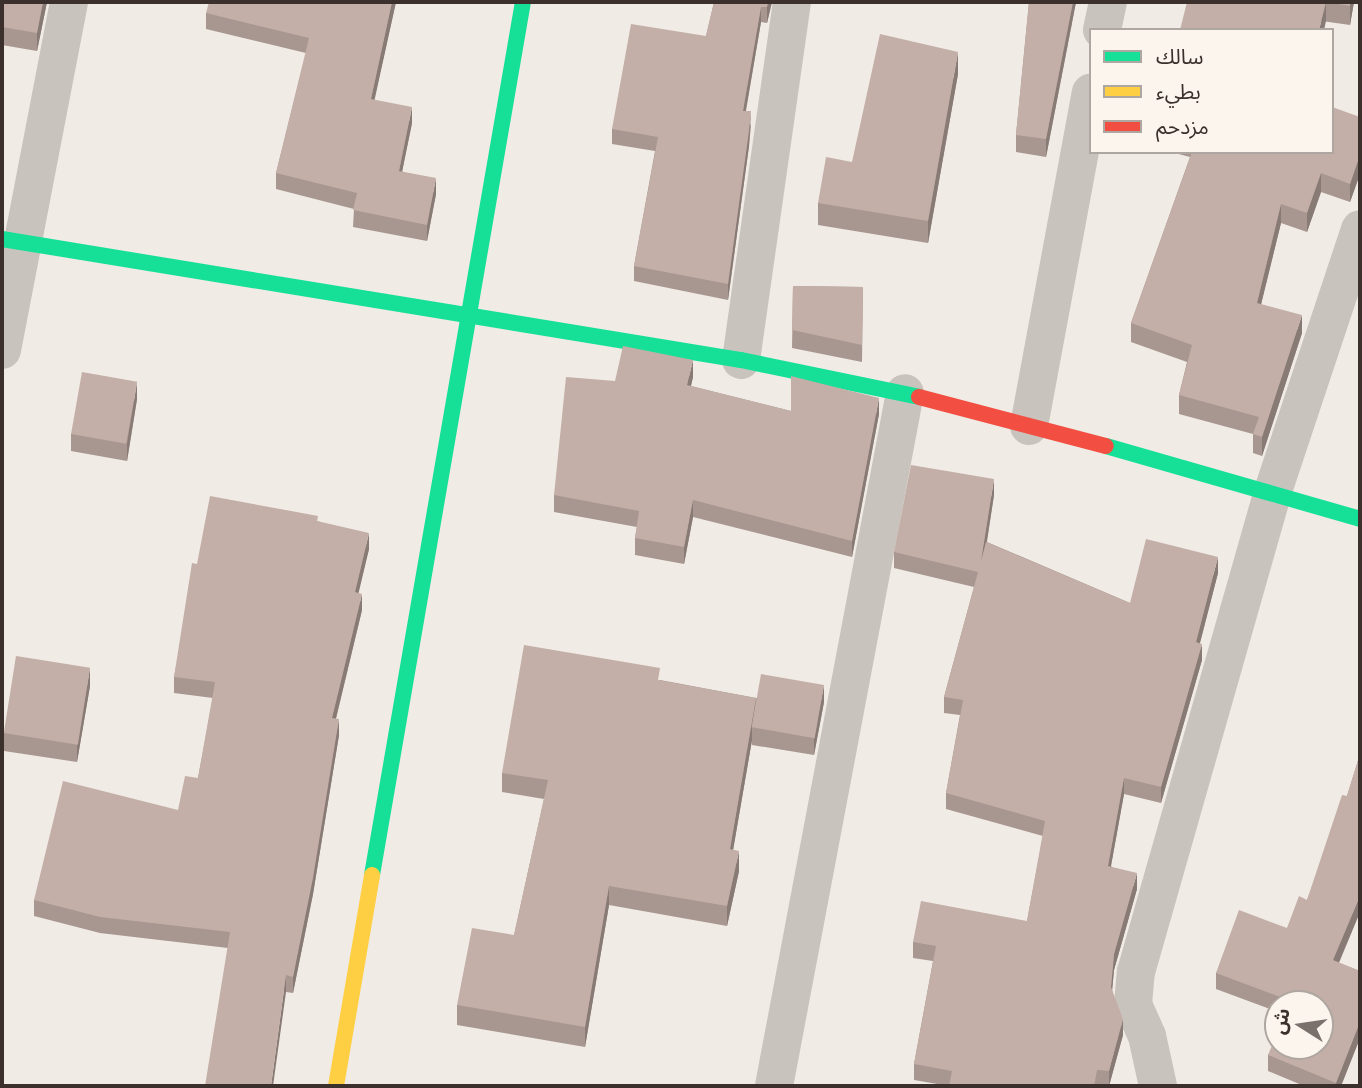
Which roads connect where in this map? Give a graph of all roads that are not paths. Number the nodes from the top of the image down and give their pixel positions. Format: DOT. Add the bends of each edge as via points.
graph roads {
  1 [pos="69,2"];
  2 [pos="523,2"];
  3 [pos="792,2"];
  4 [pos="1108,2"];
  5 [pos="1102,28"];
  6 [pos="1089,104"];
  7 [pos="1360,229"];
  8 [pos="12,241"];
  9 [pos="471,314"];
  10 [pos="2,351"];
  11 [pos="741,360"];
  12 [pos="905,393"];
  13 [pos="1029,426"];
  14 [pos="1273,491"];
  15 [pos="1360,519"];
  16 [pos="336,1086"];
  17 [pos="774,1086"];
  18 [pos="1158,1086"];
  1 -- 8 [label="street"];
  2 -- 9 [label="street"];
  3 -- 11 [label="street"];
  4 -- 5 [label="street"];
  6 -- 13 [label="street"];
  7 -- 14 [label="street"];
  8 -- 9 [label="street"];
  8 -- 10 [label="street"];
  9 -- 11 [label="street"];
  9 -- 16 [label="street"];
  11 -- 12 [label="street"];
  12 -- 13 [label="street"];
  12 -- 17 [label="street"];
  13 -- 14 [label="street"];
  14 -- 15 [label="street"];
  14 -- 18 [label="street" via="1136,972 1132,1004 1147,1036"];
}
